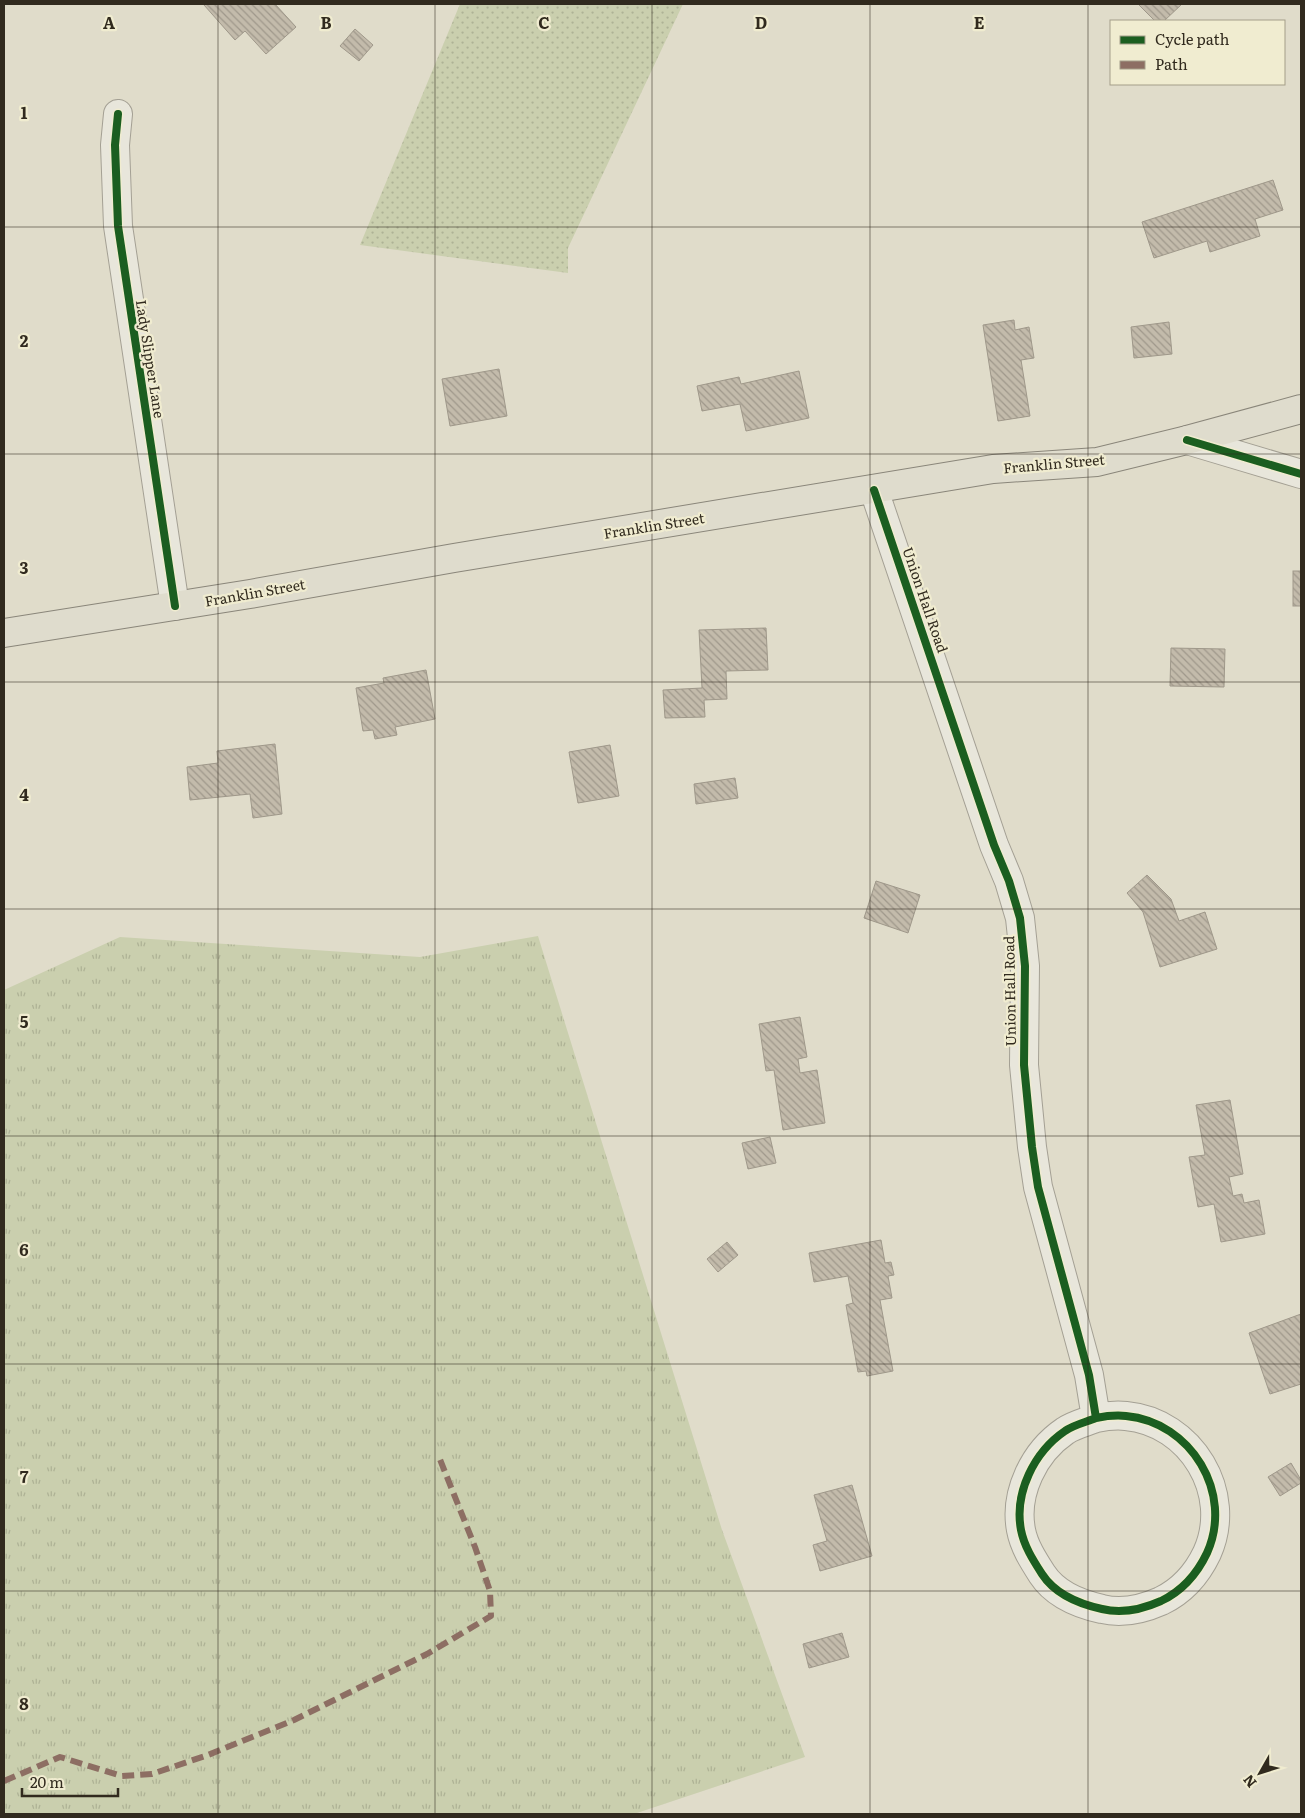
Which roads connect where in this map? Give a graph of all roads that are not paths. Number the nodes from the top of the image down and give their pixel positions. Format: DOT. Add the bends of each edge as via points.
graph roads {
  1 [pos="118,114"];
  2 [pos="1301,409"];
  3 [pos="1187,440"];
  4 [pos="1301,474"];
  5 [pos="874,490"];
  6 [pos="175,606"];
  7 [pos="4,633"];
  8 [pos="1096,1418"];
  1 -- 6 [label="street, Lady Slipper Lane" via="115,145 118,226"];
  2 -- 3 [label="main road, Franklin Street"];
  3 -- 4 [label="street"];
  3 -- 5 [label="main road, Franklin Street" via="1097,462 993,469"];
  5 -- 6 [label="main road, Franklin Street"];
  5 -- 8 [label="street, Union Hall Road" via="1020,918 1025,966 1024,1065 1038,1187 1089,1375"];
  6 -- 7 [label="main road, Franklin Street"];
  8 -- 8 [label="street" via="1126,1416 1160,1425 1193,1451 1212,1488 1216,1520 1212,1542 1202,1564 1171,1596 1147,1607 1107,1610 1086,1606 1064,1596 1045,1578 1030,1555 1021,1529 1020,1504 1026,1478 1042,1451 1065,1430"];
}
